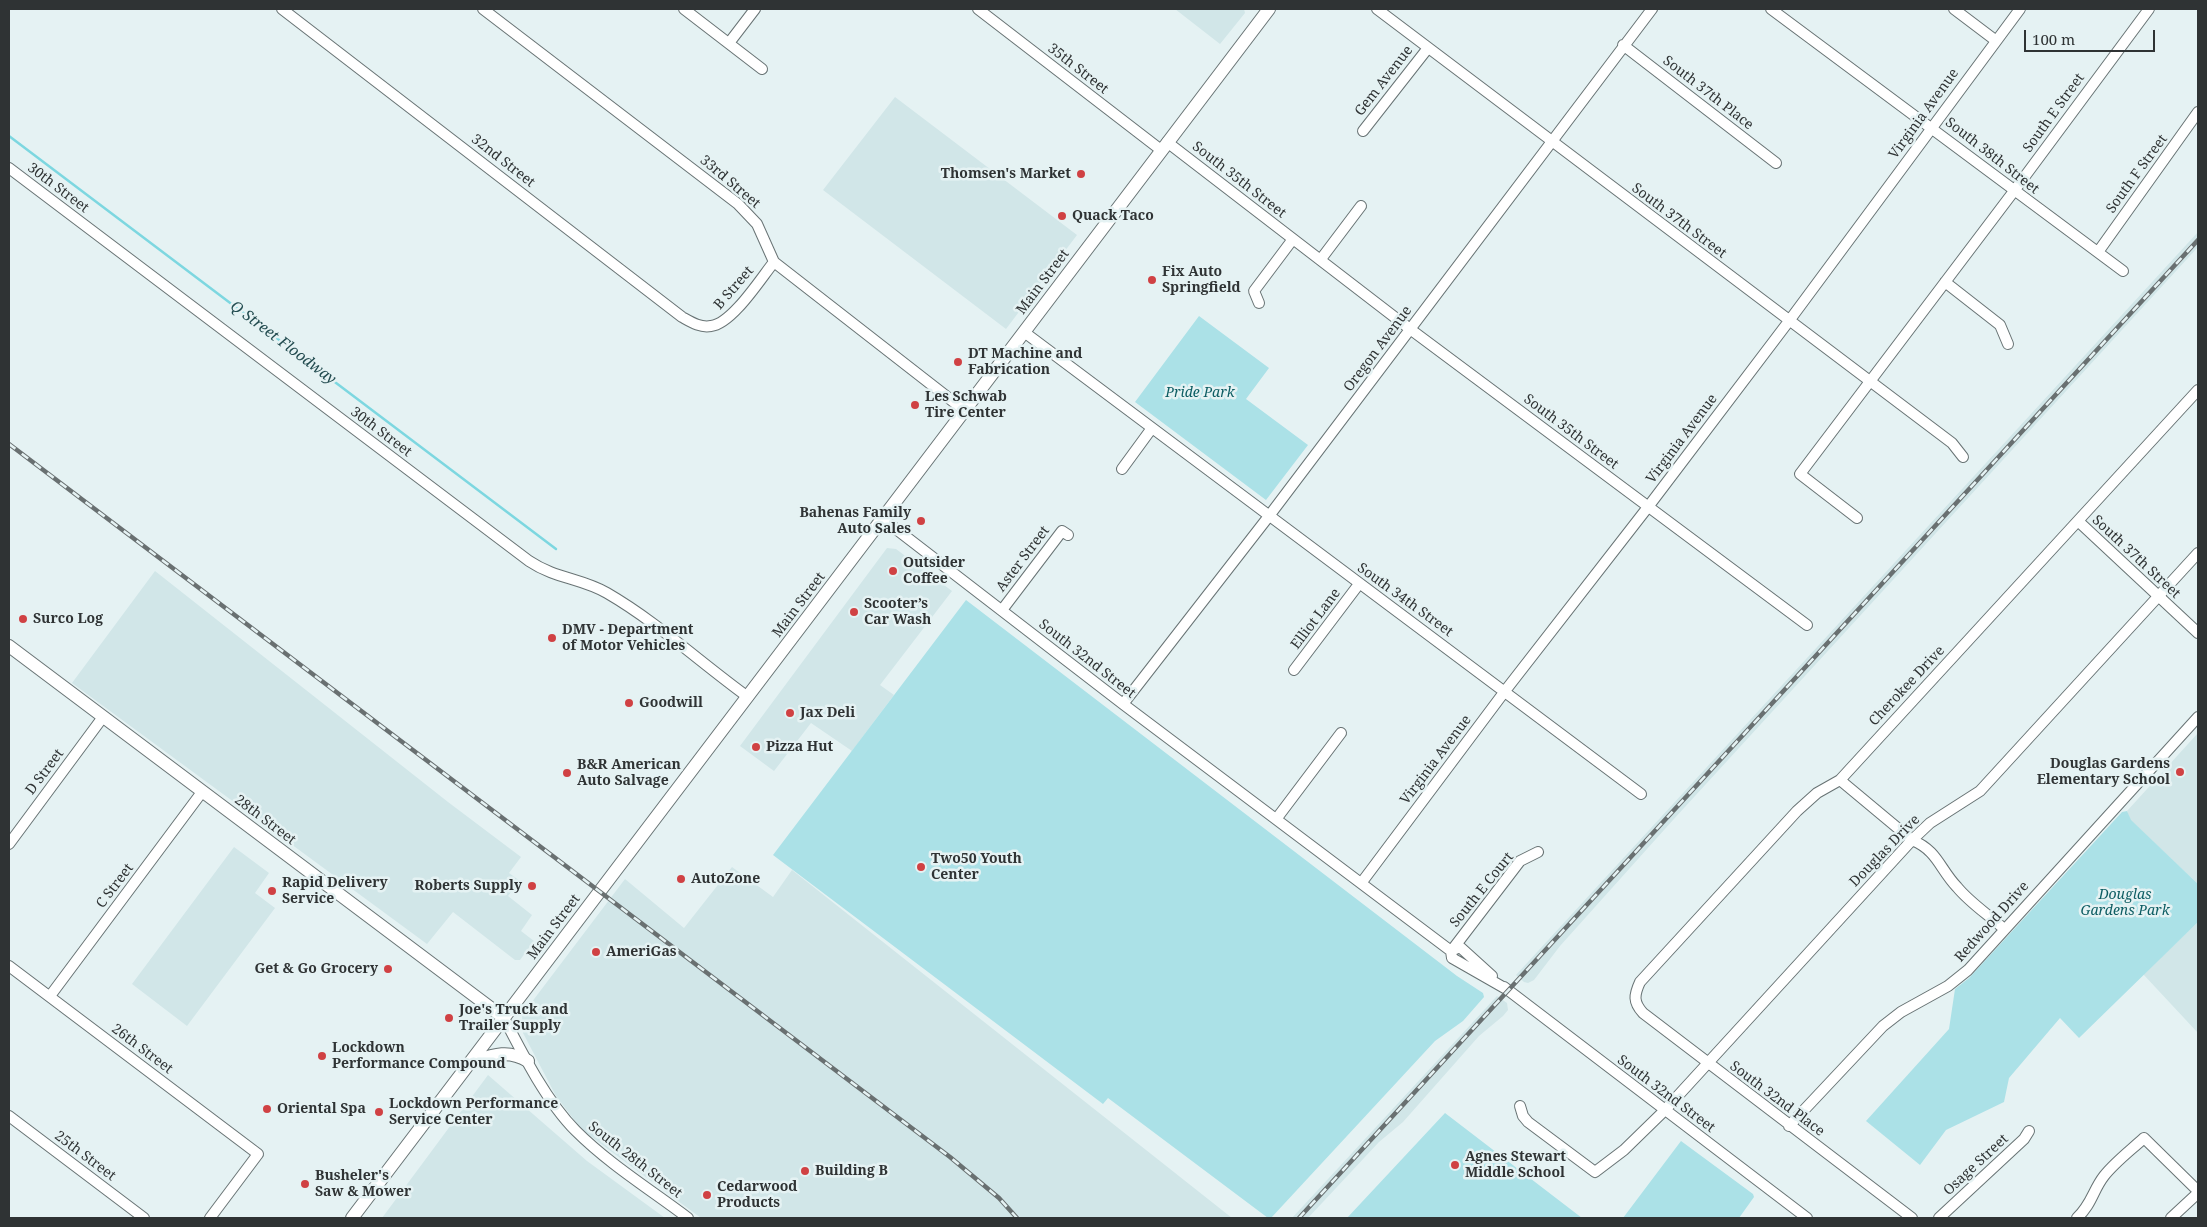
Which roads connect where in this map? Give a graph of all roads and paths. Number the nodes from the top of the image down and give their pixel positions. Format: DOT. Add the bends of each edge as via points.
graph roads {
  1 [pos="282,9"];
  2 [pos="483,9"];
  3 [pos="684,9"];
  4 [pos="755,9"];
  5 [pos="978,9"];
  6 [pos="1376,9"];
  7 [pos="1652,9"];
  8 [pos="1954,9"];
  9 [pos="2020,9"];
  10 [pos="2149,9"];
  11 [pos="1267,10"];
  12 [pos="1774,10"];
  13 [pos="1995,40"];
  14 [pos="729,43"];
  15 [pos="1623,45"];
  16 [pos="1428,48"];
  17 [pos="762,69"];
  18 [pos="2198,112"];
  19 [pos="1932,128"];
  20 [pos="1363,131"];
  21 [pos="1551,141"];
  22 [pos="1164,146"];
  23 [pos="1776,163"];
  24 [pos="9,168"];
  25 [pos="2014,191"];
  26 [pos="1361,206"];
  27 [pos="1293,239"];
  28 [pos="2098,252"];
  29 [pos="1321,259"];
  30 [pos="774,262"];
  31 [pos="2124,271"];
  32 [pos="1946,282"];
  33 [pos="1259,304"];
  34 [pos="1789,321"];
  35 [pos="710,327"];
  36 [pos="1410,329"];
  37 [pos="1024,332"];
  38 [pos="2008,344"];
  39 [pos="1870,380"];
  40 [pos="2198,390"];
  41 [pos="964,410"];
  42 [pos="1152,428"];
  43 [pos="1963,458"];
  44 [pos="1122,469"];
  45 [pos="1648,507"];
  46 [pos="1269,516"];
  47 [pos="883,518"];
  48 [pos="1857,518"];
  49 [pos="2078,520"];
  50 [pos="1068,535"];
  51 [pos="2198,553"];
  52 [pos="1359,584"];
  53 [pos="2158,597"];
  54 [pos="1002,610"];
  55 [pos="1807,625"];
  56 [pos="2198,634"];
  57 [pos="9,647"];
  58 [pos="1294,670"];
  59 [pos="1504,691"];
  60 [pos="748,698"];
  61 [pos="1123,704"];
  62 [pos="103,717"];
  63 [pos="2198,717"];
  64 [pos="1341,733"];
  65 [pos="1840,780"];
  66 [pos="202,792"];
  67 [pos="1641,794"];
  68 [pos="1277,818"];
  69 [pos="1912,840"];
  70 [pos="9,844"];
  71 [pos="1538,852"];
  72 [pos="1362,882"];
  73 [pos="2004,928"];
  74 [pos="1451,951"];
  75 [pos="9,966"];
  76 [pos="1634,995"];
  77 [pos="50,996"];
  78 [pos="504,1018"];
  79 [pos="472,1062"];
  80 [pos="528,1062"];
  81 [pos="1707,1064"];
  82 [pos="1520,1106"];
  83 [pos="1664,1111"];
  84 [pos="9,1116"];
  85 [pos="1789,1126"];
  86 [pos="2029,1131"];
  87 [pos="2198,1192"];
  88 [pos="144,1218"];
  89 [pos="210,1218"];
  90 [pos="352,1218"];
  91 [pos="688,1218"];
  92 [pos="1807,1218"];
  93 [pos="1912,1218"];
  94 [pos="1940,1218"];
  95 [pos="2077,1218"];
  96 [pos="2171,1218"];
  1 -- 35 [label="street, 32nd Street" via="682,317 695,325"];
  2 -- 30 [label="street, 33rd Street" via="738,204 757,224"];
  3 -- 14 [label="street"];
  4 -- 14 [label="street"];
  5 -- 22 [label="street, 35th Street"];
  6 -- 16 [label="street, South 37th Street"];
  7 -- 15 [label="street, Oregon Avenue"];
  8 -- 13 [label="street"];
  9 -- 13 [label="street, Virginia Avenue"];
  10 -- 25 [label="street, South E Street"];
  11 -- 22 [label="main road, Main Street"];
  12 -- 19 [label="street, South 38th Street"];
  13 -- 19 [label="street, Virginia Avenue"];
  14 -- 17 [label="street"];
  15 -- 21 [label="street, Oregon Avenue"];
  15 -- 23 [label="street, South 37th Place"];
  16 -- 20 [label="street, Gem Avenue"];
  16 -- 21 [label="street, South 37th Street"];
  18 -- 28 [label="street, South F Street"];
  19 -- 25 [label="street, South 38th Street"];
  19 -- 34 [label="street, Virginia Avenue"];
  21 -- 34 [label="street, South 37th Street"];
  21 -- 36 [label="street, Oregon Avenue"];
  22 -- 27 [label="street, South 35th Street"];
  22 -- 37 [label="main road, Main Street"];
  24 -- 60 [label="street, 30th Street" via="529,560 557,576 587,584 620,601"];
  25 -- 28 [label="street, South 38th Street"];
  25 -- 32 [label="street, South E Street"];
  26 -- 29 [label="street"];
  27 -- 29 [label="street, South 35th Street"];
  27 -- 33 [label="street" via="1254,291"];
  28 -- 31 [label="street, South 38th Street"];
  29 -- 36 [label="street, South 35th Street"];
  30 -- 35 [label="street, B Street" via="736,310"];
  30 -- 41 [label="street, 33rd Street"];
  32 -- 38 [label="street" via="2000,325"];
  32 -- 39 [label="street, South E Street"];
  34 -- 39 [label="street, South 37th Street"];
  34 -- 45 [label="street, Virginia Avenue"];
  36 -- 45 [label="street, South 35th Street"];
  36 -- 46 [label="street, Oregon Avenue"];
  37 -- 41 [label="main road, Main Street"];
  37 -- 42 [label="street, South 34th Street"];
  39 -- 43 [label="street, South 37th Street" via="1952,443"];
  39 -- 48 [label="street, South E Street" via="1800,474"];
  40 -- 49 [label="street, Cherokee Drive"];
  41 -- 47 [label="main road, Main Street"];
  42 -- 44 [label="street"];
  42 -- 46 [label="street, South 34th Street"];
  45 -- 55 [label="street, South 35th Street"];
  45 -- 59 [label="street, Virginia Avenue"];
  46 -- 52 [label="street, South 34th Street"];
  46 -- 61 [label="street, Oregon Avenue"];
  47 -- 54 [label="street, South 32nd Street"];
  47 -- 60 [label="main road, Main Street"];
  49 -- 53 [label="street, South 37th Street"];
  49 -- 65 [label="street, Cherokee Drive"];
  50 -- 54 [label="street, Aster Street" via="1062,531"];
  51 -- 53 [label="street, Douglas Drive"];
  52 -- 58 [label="street, Elliot Lane"];
  52 -- 59 [label="street, South 34th Street"];
  53 -- 56 [label="street, South 37th Street"];
  53 -- 69 [label="street, Douglas Drive" via="1980,792 1930,823"];
  54 -- 61 [label="street, South 32nd Street"];
  57 -- 62 [label="main road, 28th Street"];
  59 -- 67 [label="street, South 34th Street"];
  59 -- 72 [label="street, Virginia Avenue"];
  60 -- 78 [label="main road, Main Street"];
  61 -- 68 [label="street, South 32nd Street"];
  62 -- 66 [label="main road, 28th Street"];
  62 -- 70 [label="street, D Street"];
  63 -- 73 [label="street, Redwood Drive"];
  64 -- 68 [label="street"];
  65 -- 69 [label="street"];
  65 -- 76 [label="street, Cherokee Drive" via="1817,793 1797,811 1640,982"];
  66 -- 77 [label="street, C Street"];
  66 -- 78 [label="main road, 28th Street"];
  68 -- 72 [label="street, South 32nd Street"];
  69 -- 73 [label="street" via="1936,855 1957,888"];
  69 -- 81 [label="street, Douglas Drive"];
  71 -- 74 [label="street, South E Court" via="1520,861"];
  72 -- 74 [label="street, South 32nd Street"];
  73 -- 85 [label="street, Redwood Drive" via="1968,970 1883,1026"];
  74 -- 83 [label="street, South 32nd Street" via="1452,958 1508,990"];
  75 -- 77 [label="street, 26th Street"];
  76 -- 81 [label="street, South 32nd Place" via="1636,1006 1643,1013"];
  77 -- 89 [label="street, 26th Street" via="258,1154"];
  78 -- 79 [label="main road, Main Street"];
  78 -- 80 [label="street, South 28th Street"];
  79 -- 80 [label="main road" via="500,1053 510,1053"];
  79 -- 90 [label="main road, Main Street"];
  80 -- 91 [label="street, South 28th Street" via="558,1111 575,1130"];
  81 -- 83 [label="street, Douglas Drive"];
  81 -- 85 [label="street, South 32nd Place"];
  82 -- 83 [label="street, Douglas Drive" via="1528,1122 1595,1172 1624,1150"];
  83 -- 92 [label="street, South 32nd Street"];
  84 -- 88 [label="street, 25th Street"];
  85 -- 93 [label="street, South 32nd Place"];
  86 -- 94 [label="street, Osage Street"];
  87 -- 95 [label="street" via="2144,1138 2105,1174 2092,1201"];
  87 -- 96 [label="street"];
}
